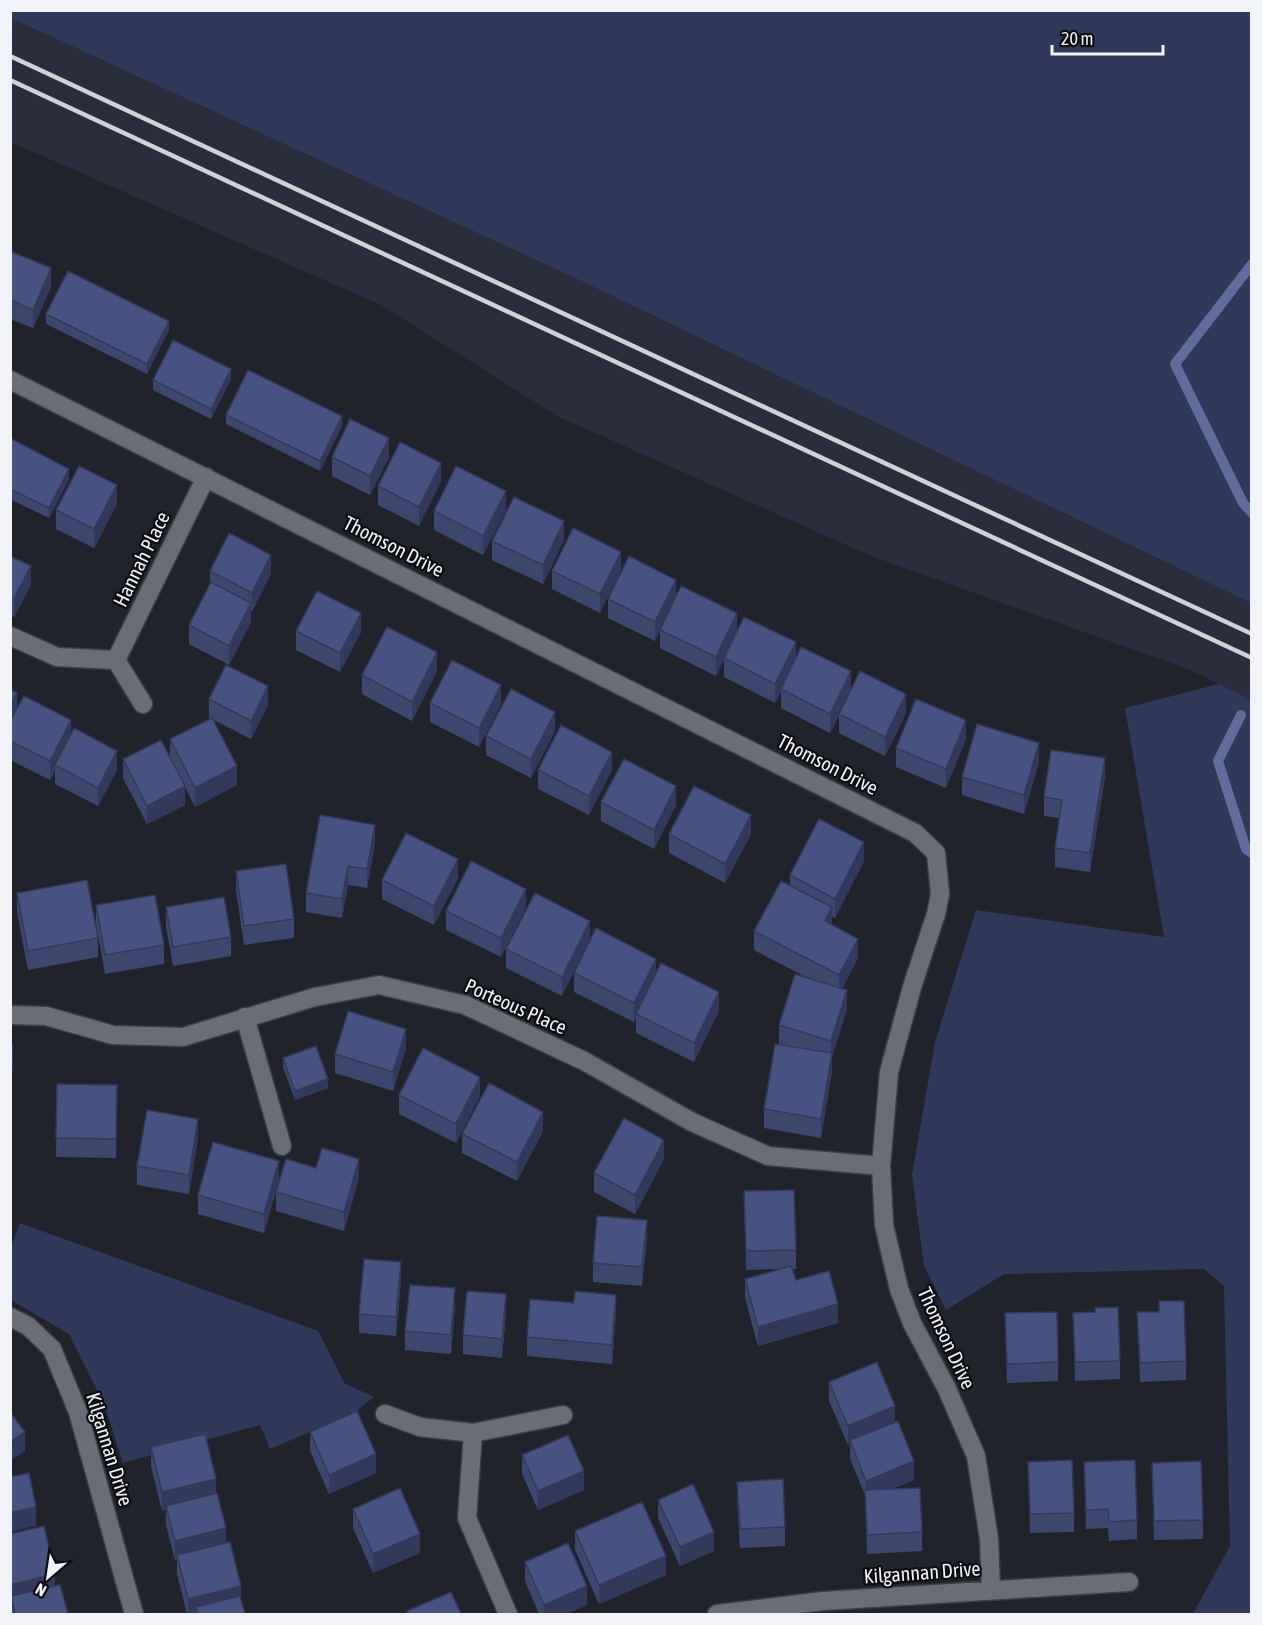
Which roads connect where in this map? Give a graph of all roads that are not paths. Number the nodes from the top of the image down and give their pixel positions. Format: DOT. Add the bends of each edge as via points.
graph roads {
  1 [pos="10,380"];
  2 [pos="206,477"];
  3 [pos="10,636"];
  4 [pos="116,660"];
  5 [pos="143,704"];
  6 [pos="10,1015"];
  7 [pos="245,1017"];
  8 [pos="282,1146"];
  9 [pos="881,1167"];
  10 [pos="10,1317"];
  11 [pos="385,1414"];
  12 [pos="563,1415"];
  13 [pos="473,1433"];
  14 [pos="1129,1582"];
  15 [pos="991,1590"];
  16 [pos="134,1614"];
  17 [pos="508,1614"];
  18 [pos="717,1614"];
  1 -- 2 [label="street, Thomson Drive"];
  2 -- 4 [label="street, Hannah Place"];
  2 -- 9 [label="street, Thomson Drive" via="915,833 936,853 940,894 890,1072"];
  3 -- 4 [label="street" via="57,657"];
  4 -- 5 [label="street"];
  6 -- 7 [label="street, Porteous Place" via="46,1016 112,1035 183,1037"];
  7 -- 8 [label="street"];
  7 -- 9 [label="street, Porteous Place" via="315,997 379,985 465,1005 574,1057 692,1122 768,1156"];
  9 -- 15 [label="street, Thomson Drive" via="884,1225 899,1289 976,1456 989,1539"];
  10 -- 16 [label="street, Kilgannan Drive" via="28,1326 52,1349 78,1412"];
  11 -- 13 [label="street" via="420,1427"];
  12 -- 13 [label="street"];
  13 -- 17 [label="street" via="467,1518"];
  14 -- 15 [label="street, Kilgannan Drive"];
  15 -- 18 [label="street, Kilgannan Drive" via="824,1601"];
}
